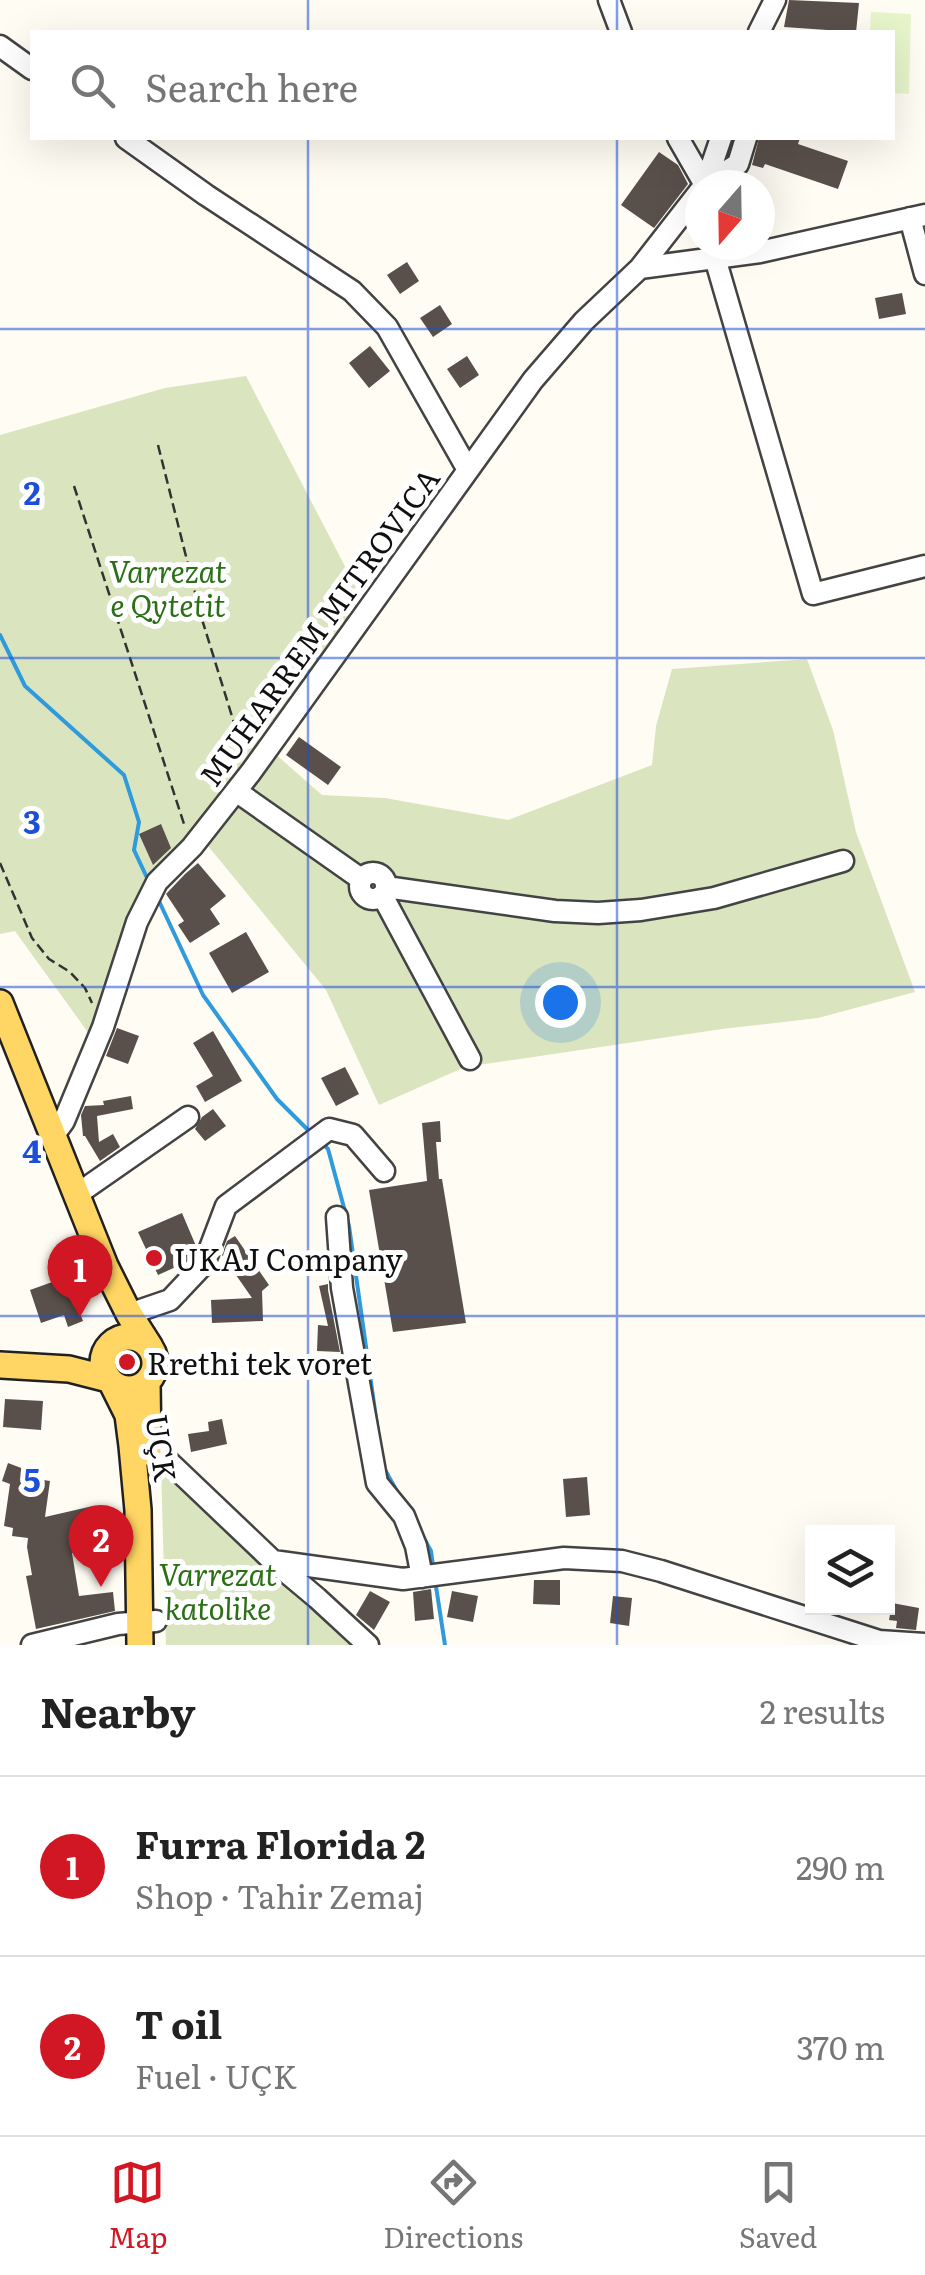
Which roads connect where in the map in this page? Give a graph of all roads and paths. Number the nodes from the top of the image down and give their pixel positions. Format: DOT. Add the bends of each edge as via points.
graph roads {
  1 [pos="608,0"];
  2 [pos="775,0"];
  3 [pos="620,30"];
  4 [pos="761,30"];
  5 [pos="0,46"];
  6 [pos="30,68"];
  7 [pos="129,140"];
  8 [pos="679,140"];
  9 [pos="720,140"];
  10 [pos="745,140"];
  11 [pos="696,170"];
  12 [pos="710,170"];
  13 [pos="729,170"];
  14 [pos="685,210"];
  15 [pos="918,216"];
  16 [pos="775,249"];
  17 [pos="700,260"];
  18 [pos="716,260"];
  19 [pos="640,268"];
  20 [pos="925,274"];
  21 [pos="158,445"];
  22 [pos="468,470"];
  23 [pos="74,486"];
  24 [pos="925,566"];
  25 [pos="251,772"];
  26 [pos="236,791"];
  27 [pos="192,847"];
  28 [pos="843,861"];
  29 [pos="0,863"];
  30 [pos="384,891"];
  31 [pos="0,1003"];
  32 [pos="103,1027"];
  33 [pos="470,1058"];
  34 [pos="188,1117"];
  35 [pos="52,1136"];
  36 [pos="384,1171"];
  37 [pos="76,1195"];
  38 [pos="337,1218"];
  39 [pos="105,1266"];
  40 [pos="129,1314"];
  41 [pos="150,1347"];
  42 [pos="107,1348"];
  43 [pos="0,1365"];
  44 [pos="42,1368"];
  45 [pos="110,1381"];
  46 [pos="147,1382"];
  47 [pos="148,1442"];
  48 [pos="273,1561"];
  49 [pos="422,1577"];
  50 [pos="148,1633"];
  51 [pos="925,1644"];
  52 [pos="32,1645"];
  53 [pos="368,1645"];
  1 -- 3 [label="street"];
  2 -- 4 [label="street"];
  5 -- 6 [label="street"];
  7 -- 22 [label="street" via="352,291 387,327"];
  8 -- 11 [label="street"];
  9 -- 12 [label="street"];
  10 -- 13 [label="street" via="738,164"];
  14 -- 19 [label="street, MUHARREM MITROVICA"];
  15 -- 16 [label="street"];
  15 -- 20 [label="street"];
  17 -- 19 [label="street"];
  18 -- 24 [label="street" via="812,594"];
  19 -- 22 [label="street, MUHARREM MITROVICA" via="532,380"];
  21 -- 25 [label="path"];
  22 -- 25 [label="street, MUHARREM MITROVICA"];
  23 -- 27 [label="path"];
  25 -- 26 [label="street, MUHARREM MITROVICA"];
  26 -- 27 [label="street, MUHARREM MITROVICA"];
  26 -- 30 [label="street" via="361,879 376,873 384,878"];
  27 -- 32 [label="street, MUHARREM MITROVICA" via="153,891 137,922"];
  28 -- 30 [label="street" via="714,898 598,913"];
  29 -- 32 [label="path" via="32,938 85,988"];
  30 -- 33 [label="street"];
  31 -- 35 [label="main road"];
  32 -- 35 [label="street, MUHARREM MITROVICA"];
  34 -- 37 [label="street"];
  35 -- 37 [label="main road"];
  36 -- 40 [label="street" via="352,1135 329,1128 226,1206 204,1264 170,1300"];
  37 -- 39 [label="main road"];
  38 -- 49 [label="street" via="342,1288 378,1483 404,1516"];
  39 -- 40 [label="main road"];
  39 -- 42 [label="main road" via="113,1314"];
  40 -- 41 [label="main road"];
  41 -- 42 [label="main road" via="130,1336"];
  41 -- 46 [label="main road" via="154,1369"];
  42 -- 44 [label="main road" via="92,1358"];
  42 -- 45 [label="main road" via="103,1368"];
  43 -- 44 [label="main road"];
  44 -- 45 [label="main road"];
  45 -- 46 [label="main road" via="126,1389"];
  45 -- 50 [label="main road, UÇK" via="128,1414"];
  46 -- 47 [label="main road, UÇK"];
  47 -- 48 [label="street"];
  47 -- 50 [label="main road, UÇK"];
  48 -- 49 [label="street"];
  48 -- 53 [label="street"];
  49 -- 51 [label="street" via="564,1558 622,1560 879,1641"];
  50 -- 52 [label="street"];
}
